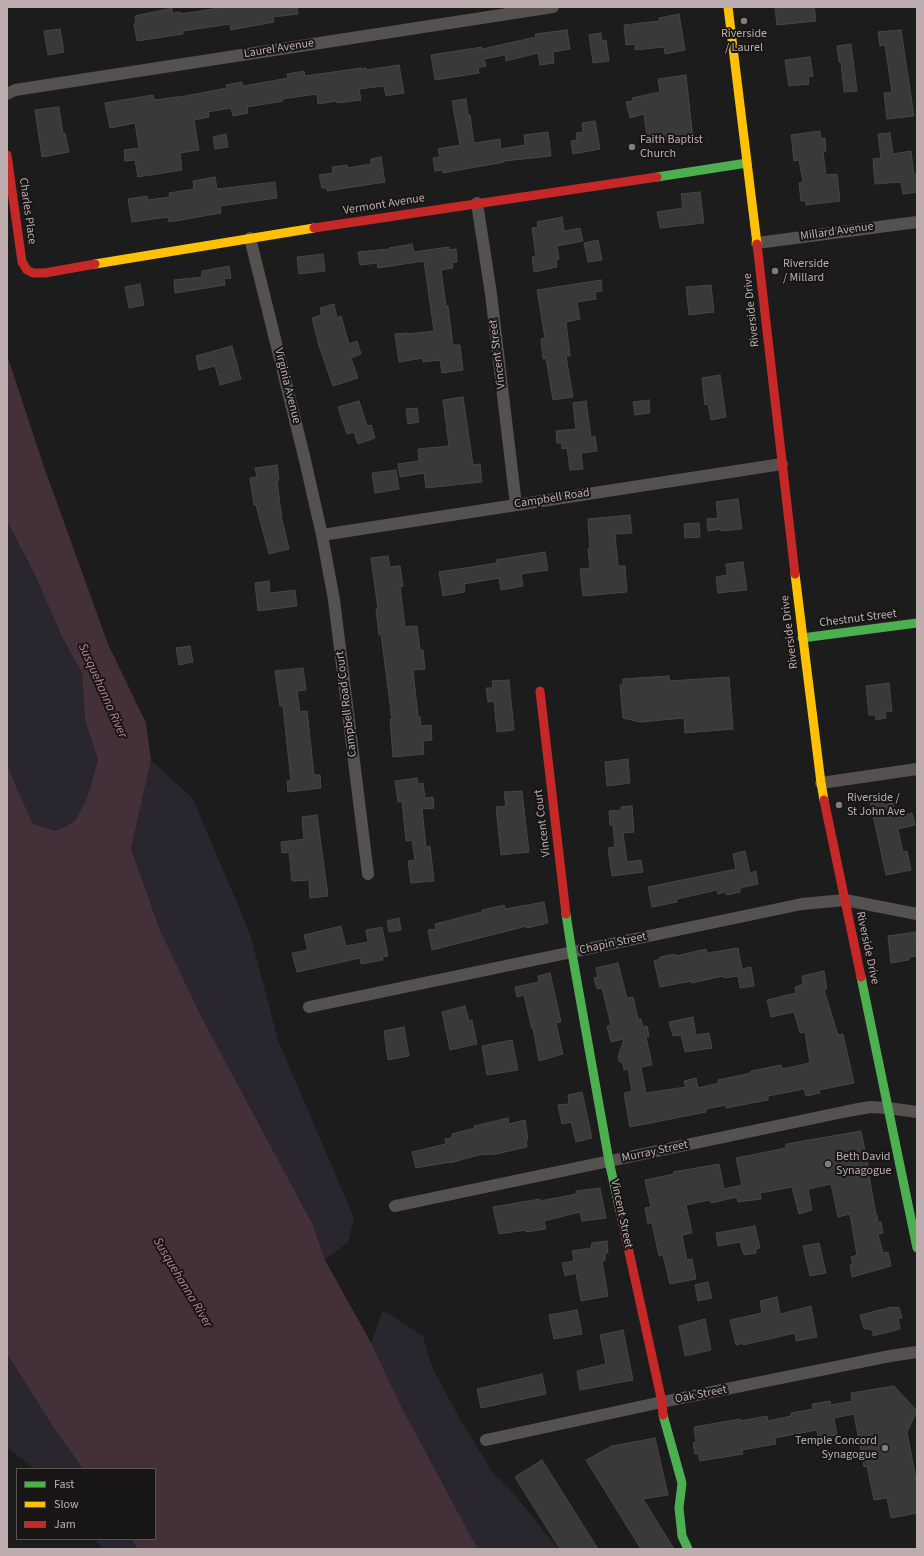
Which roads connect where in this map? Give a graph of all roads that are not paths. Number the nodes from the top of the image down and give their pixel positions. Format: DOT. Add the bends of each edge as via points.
graph roads {
  1 [pos="552,7"];
  2 [pos="728,7"];
  3 [pos="7,94"];
  4 [pos="7,155"];
  5 [pos="747,163"];
  6 [pos="477,203"];
  7 [pos="917,222"];
  8 [pos="250,238"];
  9 [pos="757,243"];
  10 [pos="27,270"];
  11 [pos="782,464"];
  12 [pos="516,505"];
  13 [pos="322,535"];
  14 [pos="917,623"];
  15 [pos="802,638"];
  16 [pos="540,691"];
  17 [pos="917,769"];
  18 [pos="821,783"];
  19 [pos="368,874"];
  20 [pos="845,900"];
  21 [pos="917,914"];
  22 [pos="572,953"];
  23 [pos="309,1007"];
  24 [pos="888,1108"];
  25 [pos="917,1112"];
  26 [pos="610,1161"];
  27 [pos="395,1206"];
  28 [pos="917,1248"];
  29 [pos="917,1352"];
  30 [pos="662,1402"];
  31 [pos="486,1440"];
  32 [pos="688,1549"];
  1 -- 3 [label="street, Laurel Avenue" via="28,88"];
  2 -- 5 [label="street, Riverside Drive"];
  4 -- 10 [label="street, Charles Place" via="22,262"];
  5 -- 6 [label="street, Vermont Avenue"];
  5 -- 9 [label="street, Riverside Drive"];
  6 -- 8 [label="street, Vermont Avenue"];
  6 -- 12 [label="street, Vincent Street" via="491,294"];
  7 -- 9 [label="street, Millard Avenue"];
  8 -- 10 [label="street, Vermont Avenue" via="45,273"];
  8 -- 13 [label="street, Virginia Avenue"];
  9 -- 11 [label="street, Riverside Drive"];
  11 -- 12 [label="street, Campbell Road"];
  11 -- 15 [label="street, Riverside Drive"];
  12 -- 13 [label="street, Campbell Road"];
  13 -- 19 [label="street, Campbell Road Court" via="334,600"];
  14 -- 15 [label="street, Chestnut Street"];
  15 -- 18 [label="street, Riverside Drive"];
  16 -- 22 [label="street, Vincent Court"];
  17 -- 18 [label="street"];
  18 -- 20 [label="street, Riverside Drive"];
  20 -- 21 [label="street, Chapin Street"];
  20 -- 22 [label="street, Chapin Street" via="802,904"];
  20 -- 24 [label="street, Riverside Drive"];
  22 -- 23 [label="street, Chapin Street"];
  22 -- 26 [label="street, Vincent Street"];
  24 -- 25 [label="street, Murray Street"];
  24 -- 26 [label="street, Murray Street" via="848,1111"];
  24 -- 28 [label="street, Riverside Drive"];
  26 -- 27 [label="street, Murray Street"];
  26 -- 30 [label="street, Vincent Street"];
  29 -- 30 [label="street, Oak Street"];
  30 -- 31 [label="street, Oak Street"];
  30 -- 32 [label="street, Vincent Street" via="663,1419 682,1483 679,1508 682,1536"];
}
